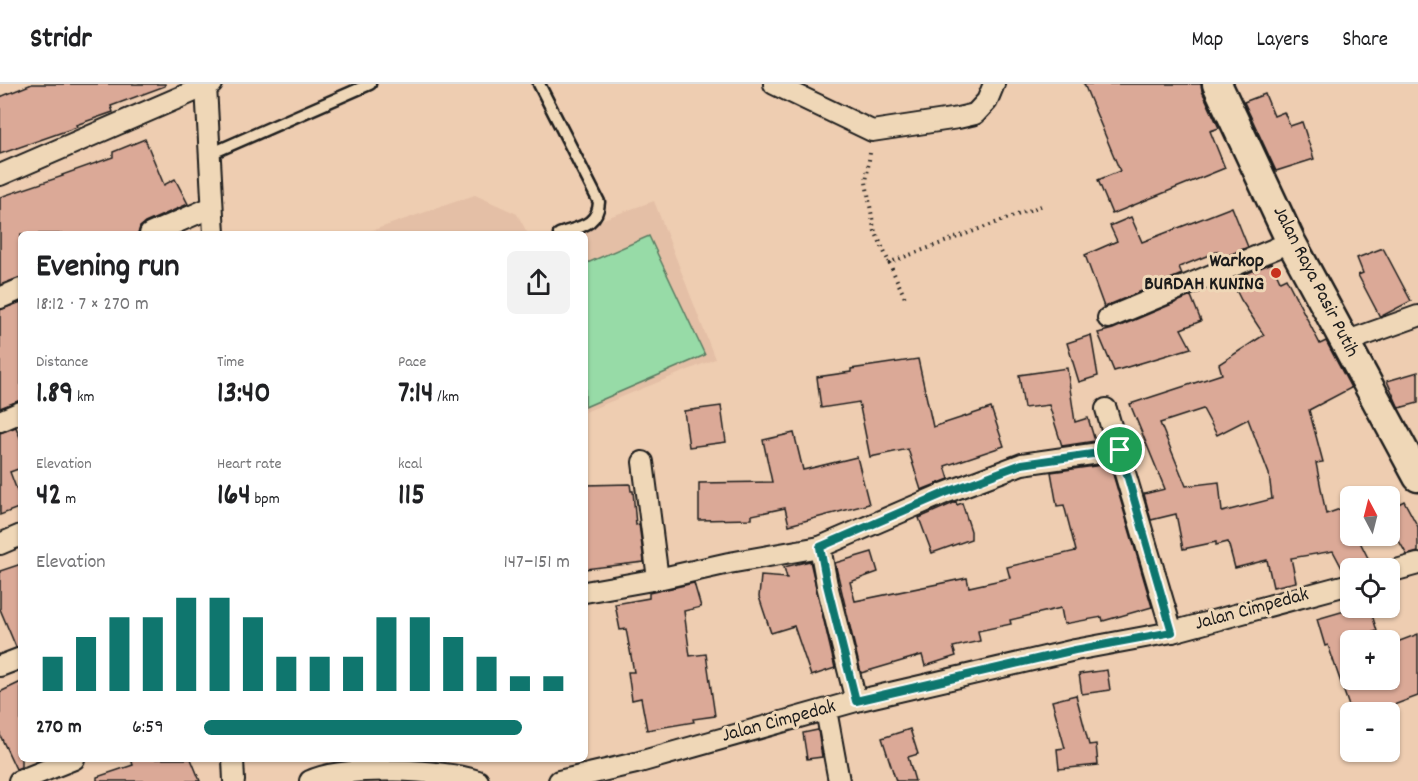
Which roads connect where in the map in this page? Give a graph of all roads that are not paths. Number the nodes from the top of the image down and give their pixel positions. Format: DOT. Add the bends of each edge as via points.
graph roads {
  1 [pos="370,84"];
  2 [pos="539,84"];
  3 [pos="774,84"];
  4 [pos="994,84"];
  5 [pos="1217,84"];
  6 [pos="208,85"];
  7 [pos="210,154"];
  8 [pos="0,175"];
  9 [pos="212,207"];
  10 [pos="157,231"];
  11 [pos="213,231"];
  12 [pos="568,231"];
  13 [pos="1292,242"];
  14 [pos="18,290"];
  15 [pos="0,298"];
  16 [pos="1418,316"];
  17 [pos="1108,318"];
  18 [pos="1345,342"];
  19 [pos="1106,409"];
  20 [pos="18,413"];
  21 [pos="0,421"];
  22 [pos="1120,450"];
  23 [pos="643,462"];
  24 [pos="1418,477"];
  25 [pos="18,536"];
  26 [pos="0,544"];
  27 [pos="820,547"];
  28 [pos="1418,564"];
  29 [pos="1400,569"];
  30 [pos="658,579"];
  31 [pos="1340,587"];
  32 [pos="588,591"];
  33 [pos="1172,632"];
  34 [pos="18,659"];
  35 [pos="0,666"];
  36 [pos="856,701"];
  37 [pos="825,710"];
  38 [pos="67,762"];
  39 [pos="233,762"];
  40 [pos="20,781"];
  41 [pos="234,781"];
  42 [pos="310,781"];
  43 [pos="478,781"];
  44 [pos="559,781"];
  45 [pos="839,781"];
  1 -- 7 [label="lane"];
  2 -- 12 [label="lane" via="599,202 591,223"];
  3 -- 4 [label="street" via="872,131 975,114 987,101"];
  5 -- 13 [label="street, Jalan Raya Pasir Putih"];
  6 -- 7 [label="street"];
  6 -- 8 [label="street"];
  7 -- 9 [label="street"];
  9 -- 10 [label="street"];
  9 -- 11 [label="street"];
  13 -- 17 [label="street"];
  13 -- 18 [label="street, Jalan Raya Pasir Putih"];
  14 -- 15 [label="street"];
  16 -- 18 [label="street"];
  18 -- 24 [label="street, Jalan Raya Pasir Putih"];
  19 -- 22 [label="street"];
  20 -- 21 [label="street"];
  22 -- 27 [label="street" via="1022,464"];
  22 -- 33 [label="street"];
  23 -- 30 [label="street"];
  25 -- 26 [label="street"];
  27 -- 30 [label="street"];
  27 -- 36 [label="street"];
  28 -- 29 [label="street"];
  30 -- 32 [label="street"];
  31 -- 33 [label="street, Jalan Cimpedak"];
  33 -- 36 [label="street, Jalan Cimpedak" via="1075,650"];
  34 -- 35 [label="street"];
  36 -- 37 [label="street, Jalan Cimpedak"];
  37 -- 44 [label="street, Jalan Cimpedak"];
  37 -- 45 [label="street"];
  38 -- 40 [label="street"];
  39 -- 41 [label="street"];
  42 -- 43 [label="street" via="346,772 386,771 437,773"];
}
